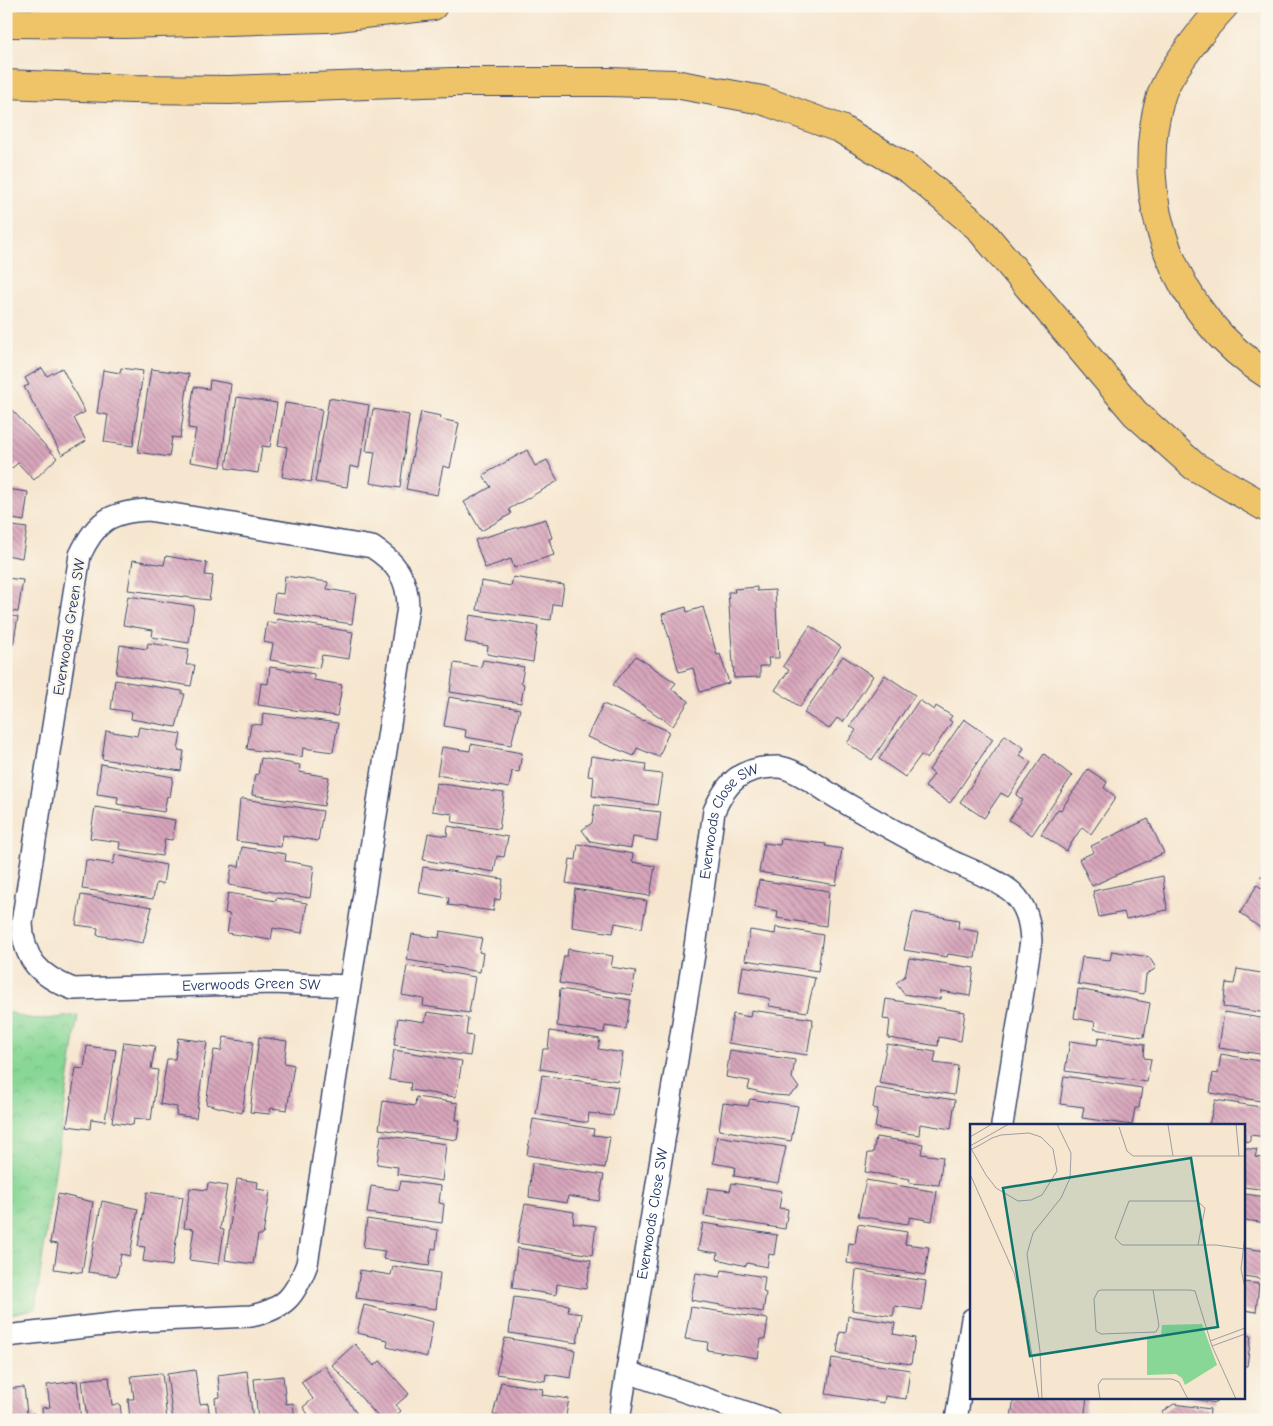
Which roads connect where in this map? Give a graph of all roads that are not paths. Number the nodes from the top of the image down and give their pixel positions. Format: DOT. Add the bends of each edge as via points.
graph roads {
  1 [pos="433,6"];
  2 [pos="1224,6"];
  3 [pos="6,23"];
  4 [pos="6,84"];
  5 [pos="1267,374"];
  6 [pos="1267,508"];
  7 [pos="349,986"];
  8 [pos="1002,1124"];
  9 [pos="970,1332"];
  10 [pos="6,1336"];
  11 [pos="627,1372"];
  12 [pos="619,1420"];
  13 [pos="769,1420"];
  14 [pos="956,1420"];
  1 -- 3 [label="highway" via="328,18 125,24"];
  2 -- 5 [label="highway" via="1184,56 1161,94 1152,140 1152,190 1161,236 1181,283 1209,326 1250,364"];
  4 -- 6 [label="highway" via="228,90 452,82 609,82 676,84 762,100 841,129 910,170 978,227 1135,413 1194,466"];
  7 -- 7 [label="street, Everwoods Green SW" via="408,607 405,582 398,569 383,554 372,547 349,541 148,510 111,516 90,535 80,555 22,923 23,941 34,965 51,979 73,989 272,983"];
  7 -- 10 [label="street, Everwoods Green SW" via="306,1264 293,1295 282,1305 251,1316 138,1321"];
  8 -- 11 [label="street, Everwoods Close SW" via="1031,941 1028,916 1020,902 1012,892 894,832 798,774 779,767 743,773 723,790 714,810"];
  9 -- 14 [label="street"];
  11 -- 12 [label="street, Everwoods Close SW"];
  11 -- 13 [label="street"];
}
